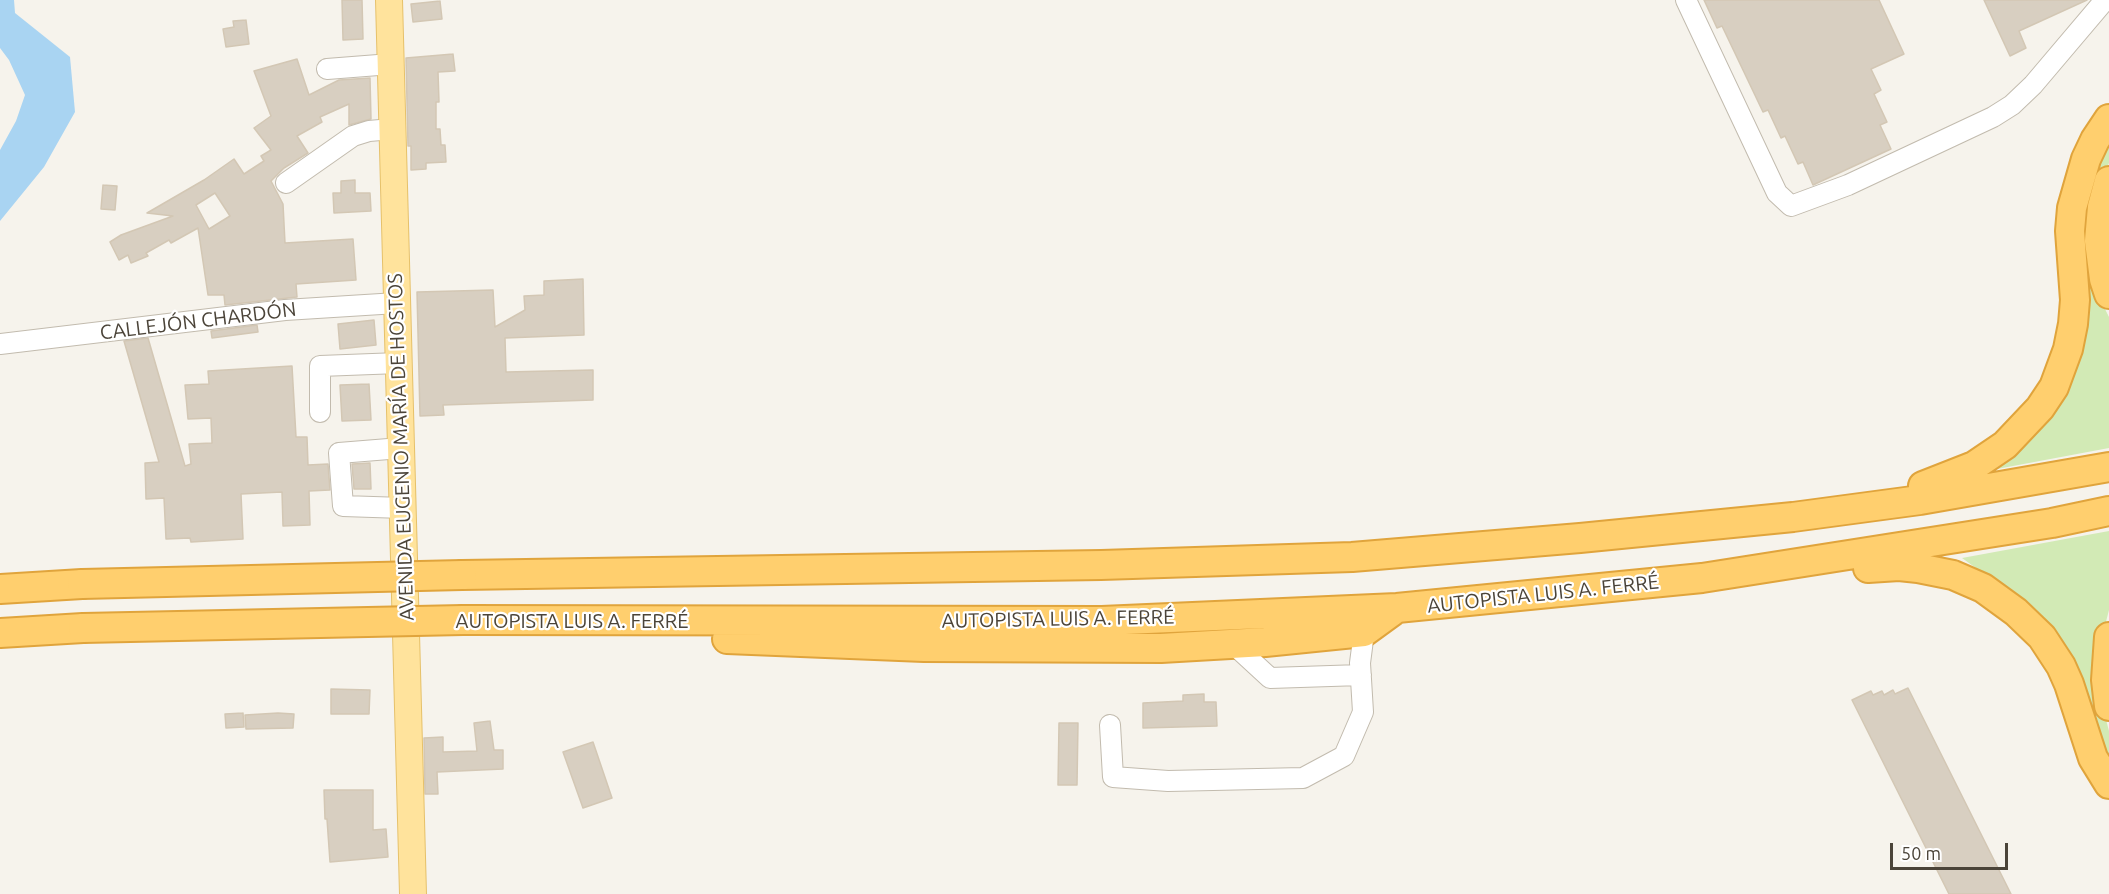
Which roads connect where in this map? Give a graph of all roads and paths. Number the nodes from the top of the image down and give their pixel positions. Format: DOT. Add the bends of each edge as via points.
graph roads {
  1 [pos="389,0"];
  2 [pos="1686,0"];
  3 [pos="2105,0"];
  4 [pos="391,64"];
  5 [pos="327,69"];
  6 [pos="2109,119"];
  7 [pos="392,129"];
  8 [pos="2109,181"];
  9 [pos="286,183"];
  10 [pos="2109,294"];
  11 [pos="397,303"];
  12 [pos="0,344"];
  13 [pos="399,363"];
  14 [pos="320,412"];
  15 [pos="401,448"];
  16 [pos="2109,467"];
  17 [pos="403,508"];
  18 [pos="2109,512"];
  19 [pos="1793,517"];
  20 [pos="1702,578"];
  21 [pos="0,589"];
  22 [pos="1397,608"];
  23 [pos="678,621"];
  24 [pos="1364,632"];
  25 [pos="0,633"];
  26 [pos="2109,637"];
  27 [pos="1232,643"];
  28 [pos="1361,675"];
  29 [pos="2109,706"];
  30 [pos="1110,725"];
  31 [pos="2109,784"];
  32 [pos="413,894"];
  1 -- 4 [label="main road, AVENIDA EUGENIO MARÍA DE HOSTOS"];
  2 -- 3 [label="street" via="1777,193 1791,206 1848,185 2012,105"];
  4 -- 5 [label="street"];
  4 -- 7 [label="main road, AVENIDA EUGENIO MARÍA DE HOSTOS"];
  6 -- 19 [label="highway" via="2090,149 2072,208 2073,324 2062,367 2040,408 2005,445 1974,466 1915,488 1841,499"];
  7 -- 9 [label="street" via="354,136"];
  7 -- 11 [label="main road, AVENIDA EUGENIO MARÍA DE HOSTOS"];
  8 -- 10 [label="highway" via="2099,241"];
  11 -- 12 [label="street, CALLEJÓN CHARDÓN" via="276,311"];
  11 -- 13 [label="main road, AVENIDA EUGENIO MARÍA DE HOSTOS"];
  13 -- 14 [label="street" via="320,366"];
  13 -- 15 [label="main road, AVENIDA EUGENIO MARÍA DE HOSTOS"];
  15 -- 17 [label="main road, AVENIDA EUGENIO MARÍA DE HOSTOS"];
  15 -- 17 [label="street" via="339,453 343,506"];
  16 -- 19 [label="highway" via="1920,500"];
  17 -- 32 [label="main road, AVENIDA EUGENIO MARÍA DE HOSTOS"];
  18 -- 20 [label="highway, AUTOPISTA LUIS A. FERRÉ"];
  19 -- 21 [label="highway, bridge" via="1352,557 462,575"];
  20 -- 22 [label="highway, AUTOPISTA LUIS A. FERRÉ"];
  20 -- 31 [label="highway" via="1766,580 1899,566 1968,581 2001,600 2042,637 2069,684 2094,758"];
  22 -- 23 [label="highway, AUTOPISTA LUIS A. FERRÉ" via="1102,621"];
  22 -- 24 [label="highway"];
  23 -- 25 [label="highway, AUTOPISTA LUIS A. FERRÉ, bridge" via="463,620"];
  23 -- 27 [label="highway" via="719,639 1042,649"];
  24 -- 27 [label="highway"];
  24 -- 28 [label="street"];
  26 -- 29 [label="highway"];
  27 -- 28 [label="street" via="1270,678"];
  28 -- 30 [label="street" via="1363,712 1344,756 1303,778 1168,781 1113,777"];
}
